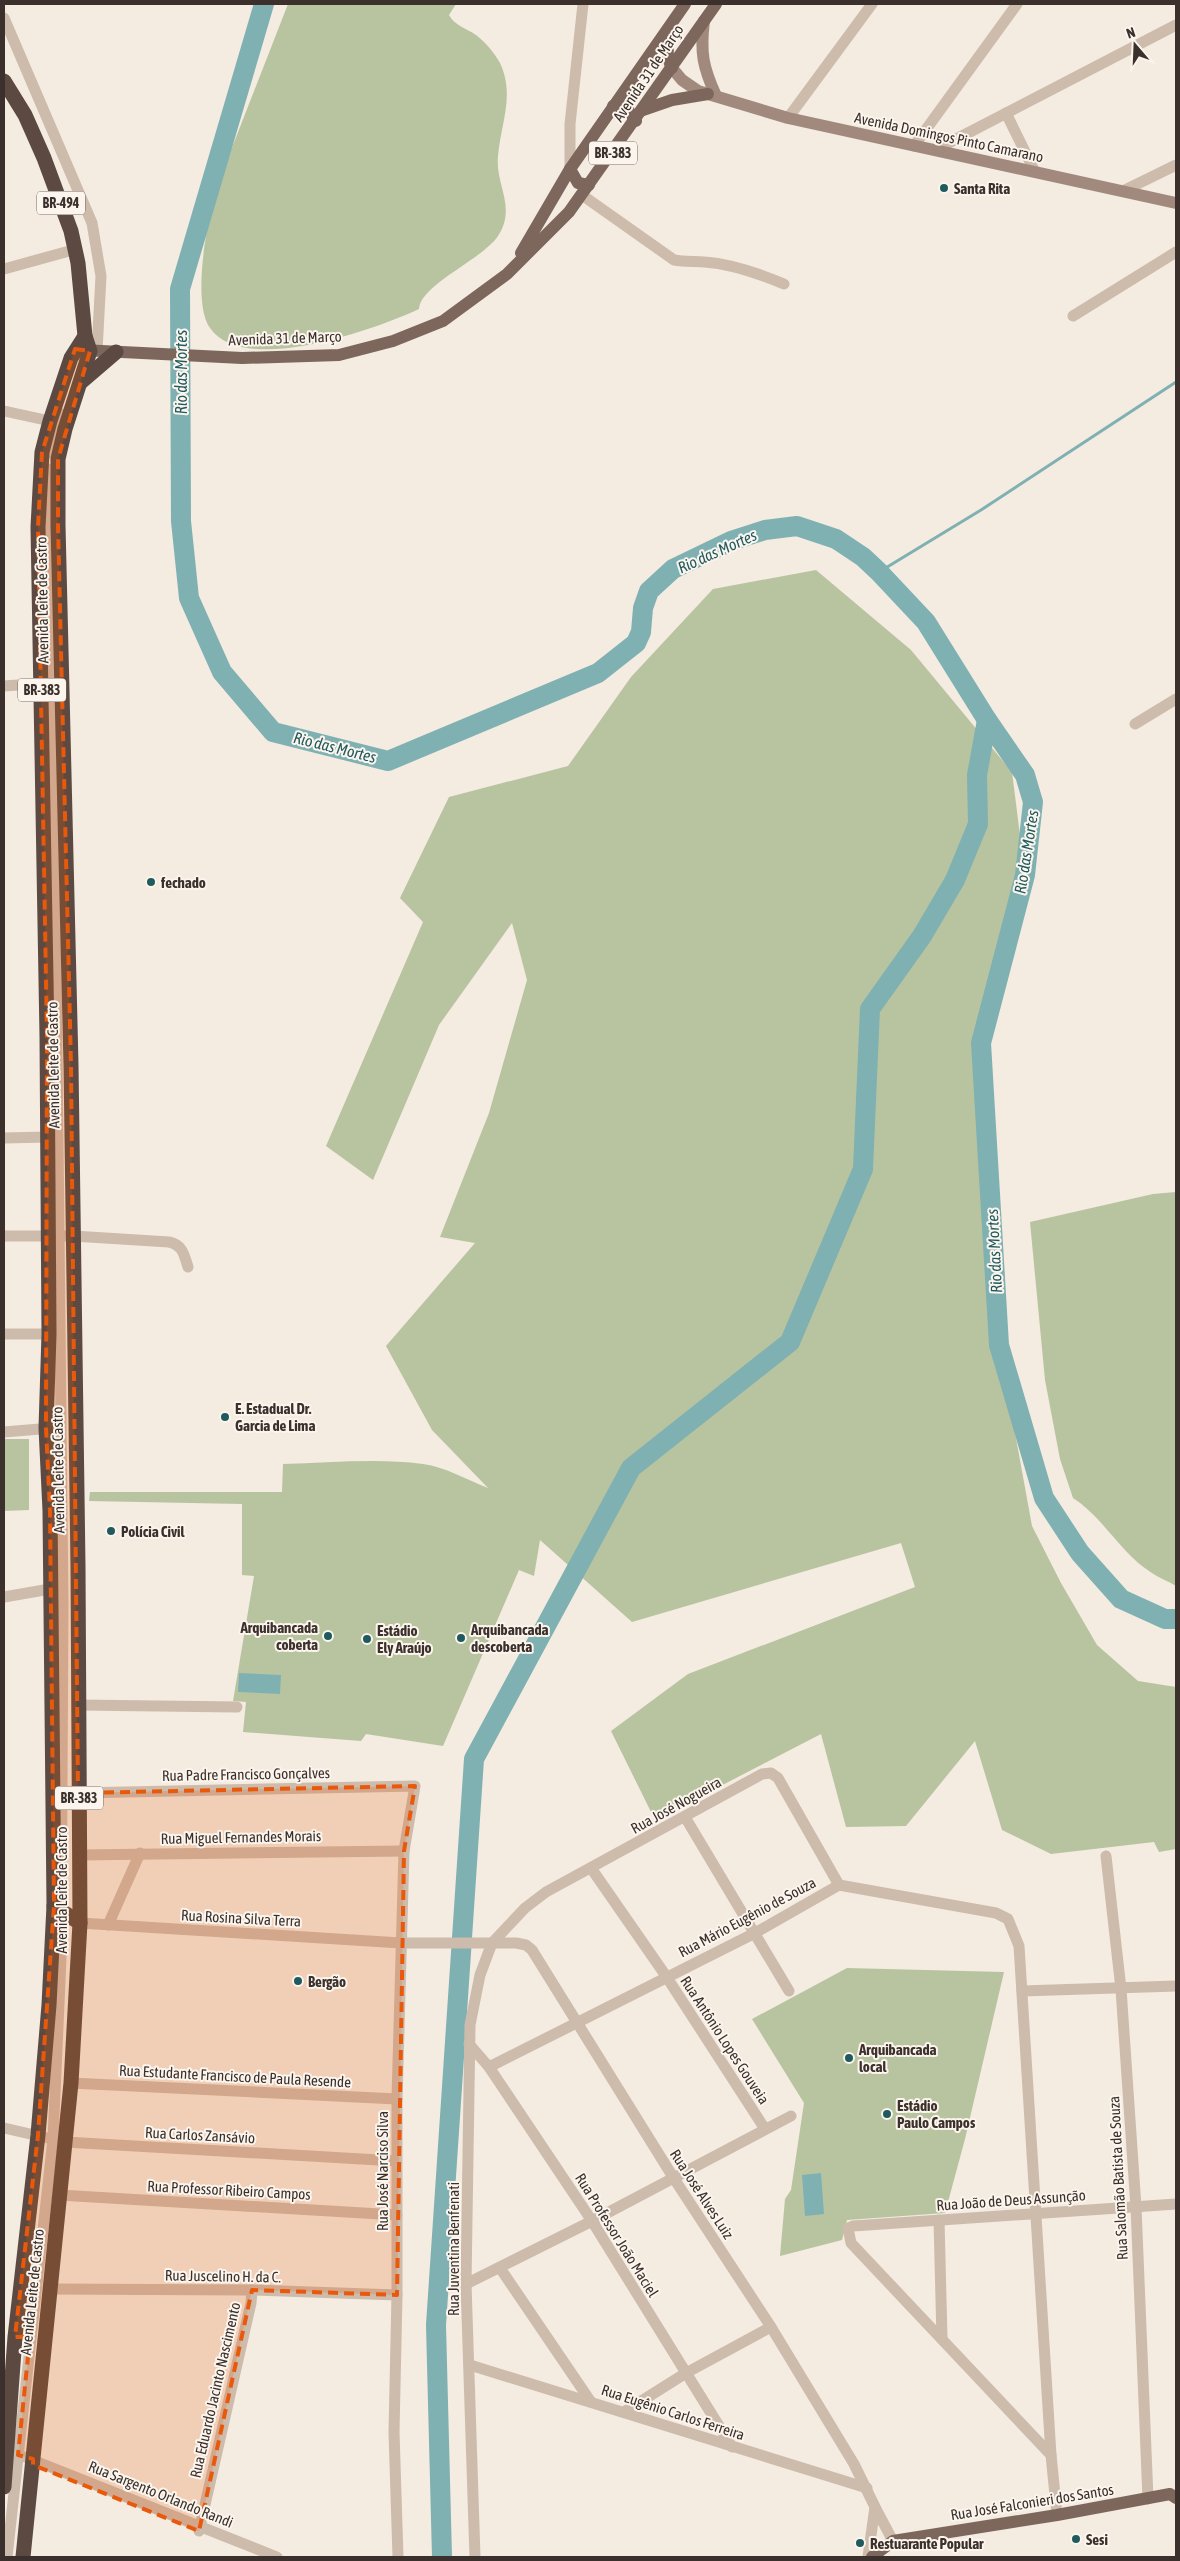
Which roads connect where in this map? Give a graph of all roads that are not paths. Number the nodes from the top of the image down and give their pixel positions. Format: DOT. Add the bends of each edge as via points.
graph roads {
  1 [pos="583,4"];
  2 [pos="685,4"];
  3 [pos="716,4"];
  4 [pos="872,4"];
  5 [pos="1018,4"];
  6 [pos="4,18"];
  7 [pos="672,21"];
  8 [pos="704,21"];
  9 [pos="1176,25"];
  10 [pos="672,68"];
  11 [pos="4,81"];
  12 [pos="712,95"];
  13 [pos="613,106"];
  14 [pos="643,110"];
  15 [pos="1006,113"];
  16 [pos="788,118"];
  17 [pos="636,121"];
  18 [pos="914,146"];
  19 [pos="937,149"];
  20 [pos="1176,165"];
  21 [pos="570,169"];
  22 [pos="1035,172"];
  23 [pos="586,190"];
  24 [pos="1124,191"];
  25 [pos="1176,203"];
  26 [pos="1176,252"];
  27 [pos="77,253"];
  28 [pos="4,269"];
  29 [pos="507,274"];
  30 [pos="784,284"];
  31 [pos="1074,316"];
  32 [pos="84,336"];
  33 [pos="75,349"];
  34 [pos="94,351"];
  35 [pos="122,353"];
  36 [pos="80,376"];
  37 [pos="4,411"];
  38 [pos="50,421"];
  39 [pos="52,682"];
  40 [pos="4,686"];
  41 [pos="1176,699"];
  42 [pos="1135,724"];
  43 [pos="47,1137"];
  44 [pos="4,1138"];
  45 [pos="4,1236"];
  46 [pos="60,1236"];
  47 [pos="188,1267"];
  48 [pos="4,1334"];
  49 [pos="61,1334"];
  50 [pos="60,1426"];
  51 [pos="4,1432"];
  52 [pos="78,1576"];
  53 [pos="56,1587"];
  54 [pos="4,1597"];
  55 [pos="78,1705"];
  56 [pos="237,1707"];
  57 [pos="415,1786"];
  58 [pos="78,1792"];
  59 [pos="685,1817"];
  60 [pos="404,1851"];
  61 [pos="140,1853"];
  62 [pos="79,1855"];
  63 [pos="1106,1856"];
  64 [pos="591,1868"];
  65 [pos="839,1885"];
  66 [pos="58,1909"];
  67 [pos="80,1923"];
  68 [pos="108,1925"];
  69 [pos="755,1933"];
  70 [pos="401,1943"];
  71 [pos="415,1943"];
  72 [pos="492,1943"];
  73 [pos="666,1976"];
  74 [pos="1176,1986"];
  75 [pos="1121,1990"];
  76 [pos="789,1991"];
  77 [pos="1022,1991"];
  78 [pos="576,2021"];
  79 [pos="469,2044"];
  80 [pos="489,2067"];
  81 [pos="70,2083"];
  82 [pos="397,2099"];
  83 [pos="791,2116"];
  84 [pos="4,2128"];
  85 [pos="765,2129"];
  86 [pos="52,2139"];
  87 [pos="396,2161"];
  88 [pos="673,2177"];
  89 [pos="59,2195"];
  90 [pos="1176,2204"];
  91 [pos="1136,2207"];
  92 [pos="397,2215"];
  93 [pos="1036,2215"];
  94 [pos="939,2220"];
  95 [pos="592,2221"];
  96 [pos="500,2268"];
  97 [pos="466,2284"];
  98 [pos="49,2289"];
  99 [pos="252,2290"];
  100 [pos="397,2295"];
  101 [pos="771,2327"];
  102 [pos="9,2336"];
  103 [pos="38,2338"];
  104 [pos="942,2339"];
  105 [pos="470,2365"];
  106 [pos="686,2373"];
  107 [pos="591,2402"];
  108 [pos="624,2412"];
  109 [pos="732,2447"];
  110 [pos="1051,2455"];
  111 [pos="19,2460"];
  112 [pos="4,2487"];
  113 [pos="867,2488"];
  114 [pos="1174,2495"];
  115 [pos="1148,2499"];
  116 [pos="875,2507"];
  117 [pos="1057,2515"];
  118 [pos="199,2528"];
  119 [pos="893,2541"];
  120 [pos="268,2556"];
  121 [pos="7,2557"];
  122 [pos="24,2557"];
  123 [pos="398,2557"];
  124 [pos="475,2557"];
  125 [pos="870,2557"];
  1 -- 21 [label="street" via="570,124"];
  2 -- 7 [label="main road, Avenida 31 de Março / BR-383"];
  3 -- 8 [label="main road, Avenida 31 de Março / BR-383"];
  4 -- 16 [label="street"];
  5 -- 18 [label="street"];
  6 -- 34 [label="street" via="92,223 101,276"];
  7 -- 10 [label="main road" via="667,44"];
  7 -- 13 [label="main road, Avenida 31 de Março / BR-383"];
  8 -- 10 [label="main road, Avenida 31 de Março / BR-383"];
  8 -- 12 [label="main road" via="701,54"];
  9 -- 15 [label="street"];
  10 -- 12 [label="main road, Avenida Domingos Pinto Camarano" via="698,91"];
  10 -- 14 [label="main road, Avenida 31 de Março / BR-383"];
  11 -- 27 [label="highway, BR-494" via="25,115 44,158"];
  12 -- 14 [label="main road" via="672,100"];
  12 -- 16 [label="main road, Avenida Domingos Pinto Camarano"];
  13 -- 17 [label="main road" via="628,110"];
  13 -- 21 [label="main road, Avenida 31 de Março / BR-383"];
  14 -- 17 [label="main road, Avenida 31 de Março / BR-383"];
  15 -- 19 [label="street"];
  15 -- 22 [label="street"];
  16 -- 18 [label="main road, Avenida Domingos Pinto Camarano"];
  17 -- 23 [label="main road, Avenida 31 de Março / BR-383"];
  18 -- 19 [label="main road, Avenida Domingos Pinto Camarano"];
  19 -- 22 [label="main road, Avenida Domingos Pinto Camarano"];
  20 -- 24 [label="street"];
  21 -- 23 [label="main road"];
  21 -- 29 [label="main road, Avenida 31 de Março / BR-383"];
  22 -- 24 [label="main road, Avenida Domingos Pinto Camarano"];
  23 -- 29 [label="main road, Avenida 31 de Março / BR-383" via="569,212"];
  23 -- 30 [label="street" via="674,260 706,262 758,273"];
  24 -- 25 [label="main road, Avenida Domingos Pinto Camarano"];
  26 -- 31 [label="street"];
  27 -- 28 [label="street" via="73,250"];
  27 -- 32 [label="highway, BR-494"];
  29 -- 35 [label="main road, Avenida 31 de Março / BR-383" via="442,320 393,341 338,355 242,358"];
  32 -- 33 [label="highway, Avenida Leite de Castro"];
  32 -- 34 [label="highway, BR-494"];
  33 -- 34 [label="main road, Avenida 31 de Março / BR-383"];
  33 -- 38 [label="highway, Avenida Leite de Castro / BR-383"];
  34 -- 35 [label="main road, Avenida 31 de Março / BR-383"];
  34 -- 36 [label="highway, BR-383"];
  35 -- 36 [label="highway"];
  36 -- 39 [label="highway, Avenida Leite de Castro / BR-383" via="58,459"];
  37 -- 38 [label="street"];
  38 -- 39 [label="highway, Avenida Leite de Castro / BR-383" via="39,474 38,527"];
  39 -- 40 [label="street"];
  39 -- 43 [label="highway, Avenida Leite de Castro / BR-383"];
  39 -- 46 [label="highway, Avenida Leite de Castro / BR-383"];
  41 -- 42 [label="street"];
  43 -- 44 [label="street"];
  43 -- 46 [label="highway, Avenida Leite de Castro / BR-383"];
  45 -- 46 [label="street"];
  46 -- 47 [label="street" via="170,1242 182,1249"];
  46 -- 49 [label="highway, Avenida Leite de Castro / BR-383"];
  46 -- 49 [label="highway, Avenida Leite de Castro / BR-383"];
  48 -- 49 [label="street"];
  49 -- 50 [label="highway, Avenida Leite de Castro / BR-383"];
  49 -- 50 [label="highway, Avenida Leite de Castro / BR-383"];
  50 -- 51 [label="street"];
  50 -- 52 [label="highway, Avenida Leite de Castro / BR-383"];
  50 -- 53 [label="highway, Avenida Leite de Castro / BR-383" via="50,1511"];
  52 -- 53 [label="street"];
  52 -- 55 [label="highway, Avenida Leite de Castro / BR-383"];
  53 -- 54 [label="street"];
  53 -- 66 [label="highway, Avenida Leite de Castro / BR-383"];
  55 -- 56 [label="street"];
  55 -- 58 [label="highway, Avenida Leite de Castro / BR-383"];
  57 -- 58 [label="street, Rua Padre Francisco Gonçalves"];
  57 -- 60 [label="street, Rua José Narciso Silva"];
  58 -- 62 [label="highway, Avenida Leite de Castro / BR-383"];
  59 -- 64 [label="street, Rua José Nogueira"];
  59 -- 65 [label="street, Rua José Nogueira" via="762,1774 771,1773 778,1778"];
  59 -- 69 [label="street"];
  60 -- 61 [label="street, Rua Miguel Fernandes Morais"];
  60 -- 70 [label="street, Rua José Narciso Silva"];
  61 -- 62 [label="street, Rua Miguel Fernandes Morais"];
  61 -- 68 [label="street"];
  62 -- 67 [label="highway, Avenida Leite de Castro / BR-383"];
  63 -- 75 [label="street, Rua Salomão Batista de Souza"];
  64 -- 72 [label="street, Rua José Nogueira" via="536,1899"];
  64 -- 73 [label="street, Rua Antônio Lopes Gouveia"];
  65 -- 69 [label="street, Rua Mário Eugênio de Souza"];
  65 -- 77 [label="street, Rua Mário Eugênio de Souza" via="996,1913 1008,1919 1019,1946"];
  66 -- 67 [label="highway"];
  66 -- 86 [label="highway, Avenida Leite de Castro / BR-383" via="49,2006"];
  67 -- 68 [label="street, Rua Rosina Silva Terra"];
  67 -- 81 [label="highway, Avenida Leite de Castro / BR-383"];
  68 -- 70 [label="street, Rua Rosina Silva Terra"];
  69 -- 73 [label="street, Rua Mário Eugênio de Souza"];
  69 -- 76 [label="street"];
  70 -- 71 [label="street, Rua Rosina Silva Terra"];
  70 -- 82 [label="street, Rua José Narciso Silva"];
  71 -- 72 [label="street, Rua José Alves Luiz"];
  72 -- 78 [label="street, Rua José Alves Luiz" via="516,1943 532,1950"];
  72 -- 79 [label="street, Rua Juventina Benfenati" via="476,1992"];
  73 -- 78 [label="street, Rua Mário Eugênio de Souza"];
  73 -- 85 [label="street, Rua Antônio Lopes Gouveia"];
  74 -- 75 [label="street"];
  75 -- 77 [label="street"];
  75 -- 91 [label="street, Rua Salomão Batista de Souza"];
  77 -- 93 [label="street, Rua Mário Eugênio de Souza"];
  78 -- 80 [label="street, Rua Mário Eugênio de Souza"];
  78 -- 88 [label="street, Rua José Alves Luiz"];
  79 -- 80 [label="street, Rua Professor João Maciel"];
  79 -- 97 [label="street, Rua Juventina Benfenati"];
  80 -- 95 [label="street, Rua Professor João Maciel"];
  81 -- 82 [label="street, Rua Estudante Francisco de Paula Resende"];
  81 -- 86 [label="highway, Avenida Leite de Castro / BR-383"];
  82 -- 87 [label="street, Rua José Narciso Silva"];
  83 -- 85 [label="street"];
  84 -- 86 [label="street, Rua Carlos Zansávio"];
  85 -- 88 [label="street"];
  86 -- 87 [label="street, Rua Carlos Zansávio"];
  86 -- 89 [label="highway, Avenida Leite de Castro / BR-383"];
  86 -- 102 [label="highway, Avenida Leite de Castro / BR-383"];
  86 -- 103 [label="street"];
  87 -- 92 [label="street, Rua José Narciso Silva"];
  88 -- 95 [label="street"];
  88 -- 101 [label="street, Rua José Alves Luiz"];
  89 -- 92 [label="street, Rua Professor Ribeiro Campos"];
  89 -- 98 [label="highway, Avenida Leite de Castro / BR-383"];
  90 -- 91 [label="street, Rua João de Deus Assunção"];
  91 -- 93 [label="street, Rua João de Deus Assunção"];
  91 -- 115 [label="street, Rua Salomão Batista de Souza"];
  92 -- 100 [label="street, Rua José Narciso Silva"];
  93 -- 94 [label="street, Rua João de Deus Assunção"];
  93 -- 110 [label="street, Rua Mário Eugênio de Souza"];
  94 -- 104 [label="street"];
  94 -- 104 [label="street, Rua João de Deus Assunção" via="848,2228 851,2243"];
  95 -- 96 [label="street"];
  95 -- 106 [label="street, Rua Professor João Maciel"];
  96 -- 97 [label="street"];
  96 -- 107 [label="street"];
  97 -- 105 [label="street, Rua Juventina Benfenati"];
  98 -- 99 [label="street, Rua Juscelino H. da C."];
  98 -- 103 [label="highway, Avenida Leite de Castro / BR-383"];
  99 -- 100 [label="street, Rua Juscelino H. da C."];
  99 -- 118 [label="street, Rua Eduardo Jacinto Nascimento"];
  100 -- 123 [label="street, Rua José Narciso Silva" via="394,2432"];
  101 -- 106 [label="street"];
  101 -- 113 [label="street, Rua José Alves Luiz"];
  102 -- 103 [label="street"];
  102 -- 111 [label="highway, Avenida Leite de Castro / BR-383"];
  103 -- 111 [label="highway, Avenida Leite de Castro / BR-383"];
  104 -- 110 [label="street"];
  105 -- 107 [label="street, Rua Eugênio Carlos Ferreira"];
  105 -- 124 [label="street, Rua Juventina Benfenati"];
  106 -- 108 [label="street"];
  106 -- 109 [label="street, Rua Professor João Maciel"];
  107 -- 108 [label="street, Rua Eugênio Carlos Ferreira"];
  108 -- 109 [label="street, Rua Eugênio Carlos Ferreira"];
  109 -- 113 [label="street, Rua Eugênio Carlos Ferreira"];
  110 -- 117 [label="street, Rua Mário Eugênio de Souza"];
  111 -- 112 [label="highway, Avenida Leite de Castro / BR-383"];
  111 -- 118 [label="street, Rua Sargento Orlando Randi"];
  111 -- 121 [label="street"];
  111 -- 122 [label="highway, Avenida Leite de Castro / BR-383"];
  113 -- 116 [label="street, Rua José Alves Luiz"];
  114 -- 115 [label="main road, Rua José Falconieri dos Santos"];
  115 -- 117 [label="main road, Rua José Falconieri dos Santos"];
  116 -- 119 [label="street, Rua José Alves Luiz"];
  116 -- 125 [label="street"];
  117 -- 119 [label="main road, Rua José Falconieri dos Santos"];
  118 -- 120 [label="street, Rua Sargento Orlando Randi"];
  119 -- 125 [label="main road"];
}
